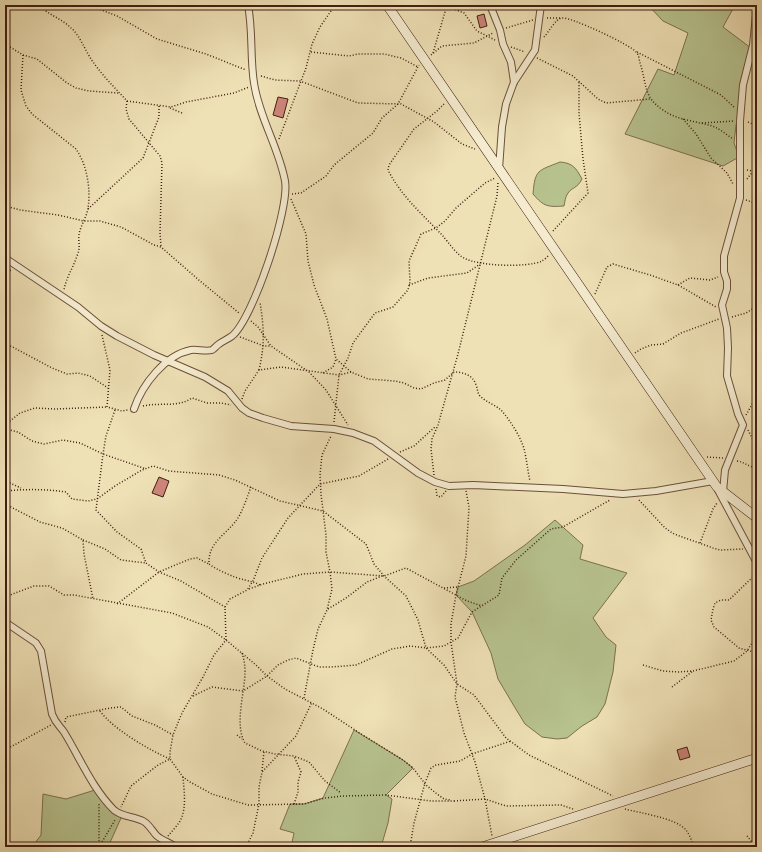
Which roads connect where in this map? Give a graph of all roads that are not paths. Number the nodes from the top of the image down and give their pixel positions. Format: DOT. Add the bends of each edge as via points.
graph roads {
  1 [pos="248,5"];
  2 [pos="387,5"];
  3 [pos="490,5"];
  4 [pos="541,5"];
  5 [pos="757,5"];
  6 [pos="514,82"];
  7 [pos="498,169"];
  8 [pos="5,258"];
  9 [pos="167,361"];
  10 [pos="134,408"];
  11 [pos="719,489"];
  12 [pos="757,518"];
  13 [pos="757,563"];
  14 [pos="5,622"];
  15 [pos="757,758"];
  16 [pos="176,847"];
  17 [pos="482,847"];
  1 -- 9 [label="street" via="254,85 285,183 281,218 259,290 233,336 211,350 190,350"];
  2 -- 7 [label="street" via="421,63 449,96"];
  3 -- 6 [label="street" via="510,62"];
  4 -- 6 [label="street" via="535,50"];
  5 -- 11 [label="street" via="753,45 743,85 740,121 741,168 737,186 740,198 724,256 724,272 728,281 722,305 727,328 727,376 743,425"];
  6 -- 7 [label="street" via="506,104"];
  7 -- 11 [label="street"];
  8 -- 9 [label="street" via="78,307 101,326"];
  9 -- 10 [label="street" via="144,388"];
  9 -- 11 [label="street" via="205,377 228,391 242,408 263,418 291,426 334,428 353,433 374,441 418,473 449,486 623,494"];
  11 -- 12 [label="street"];
  11 -- 13 [label="street"];
  14 -- 16 [label="street" via="36,643 41,651 52,714 98,789 115,811 144,821 158,836"];
  15 -- 17 [label="street" via="690,779 624,805"];
}
